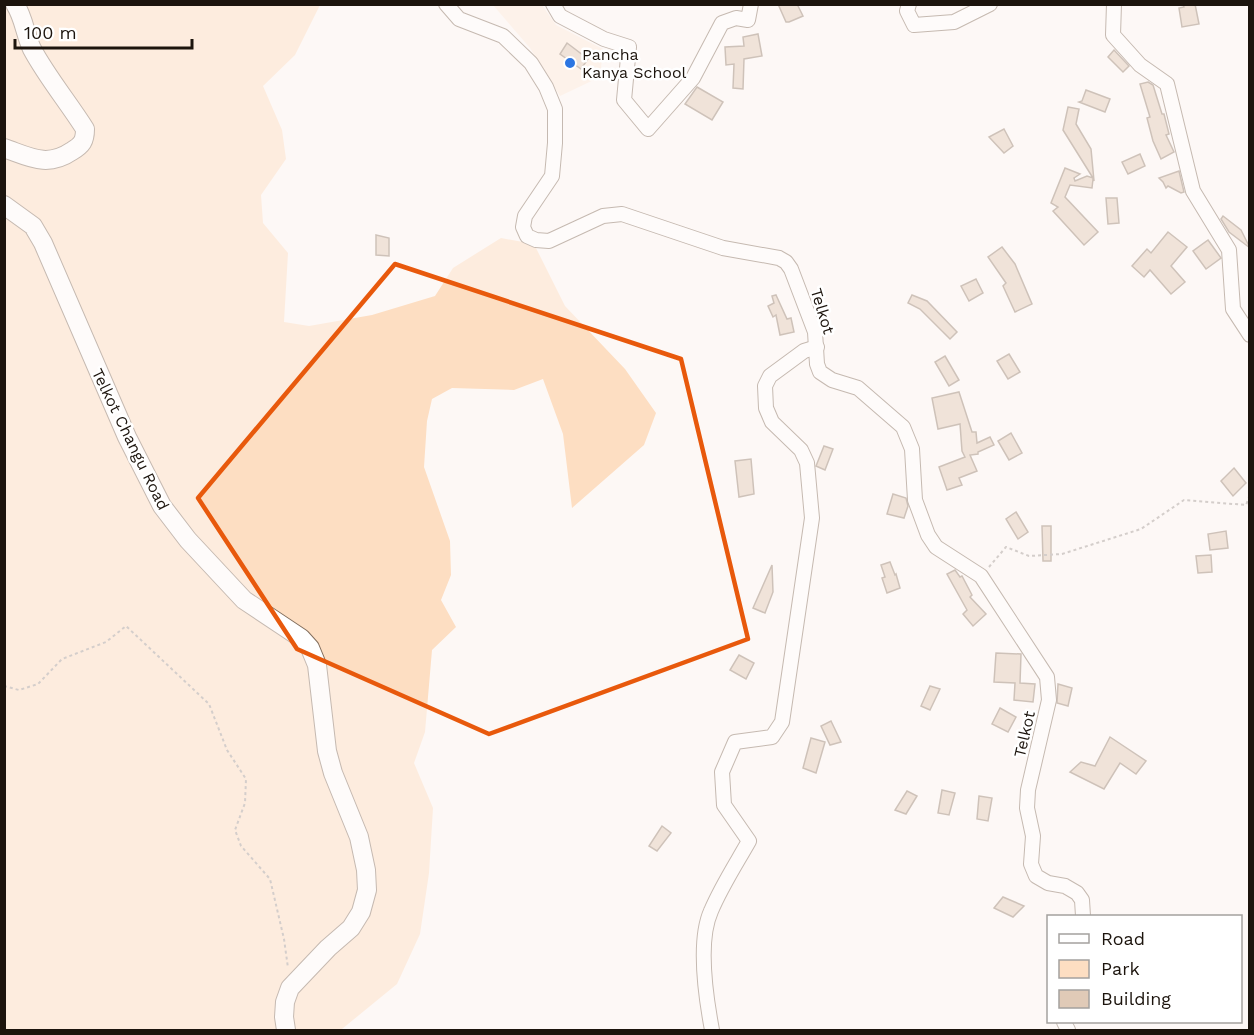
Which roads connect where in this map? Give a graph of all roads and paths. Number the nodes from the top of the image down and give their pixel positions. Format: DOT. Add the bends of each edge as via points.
graph roads {
  1 [pos="15,4"];
  2 [pos="446,4"];
  3 [pos="553,4"];
  4 [pos="751,4"];
  5 [pos="909,4"];
  6 [pos="990,4"];
  7 [pos="1114,4"];
  8 [pos="4,148"];
  9 [pos="4,205"];
  10 [pos="1250,335"];
  11 [pos="817,348"];
  12 [pos="1250,495"];
  13 [pos="981,576"];
  14 [pos="4,686"];
  15 [pos="1083,915"];
  16 [pos="290,988"];
  17 [pos="286,1030"];
  18 [pos="712,1030"];
  1 -- 8 [label="street" via="33,50 84,129 85,138 76,149 53,160 39,160"];
  2 -- 11 [label="street, Telkot" via="459,19 503,36 531,63 555,110 552,176 525,216 523,227 527,236 549,241 603,216 622,214 723,248 779,258 796,278"];
  3 -- 4 [label="street" via="560,16 629,47 624,100 648,129 693,78 722,23 736,18 748,20"];
  5 -- 6 [label="street" via="907,11 914,25 954,22"];
  7 -- 10 [label="street" via="1113,35 1140,65 1167,84 1193,191 1229,250 1233,309"];
  9 -- 16 [label="street, Telkot Changu Road" via="33,226 43,243 127,437 162,506 244,600 301,638 317,665 327,751 359,837 367,890 361,912 351,928"];
  11 -- 13 [label="street, Telkot" via="817,364 825,377 858,388 903,427 912,449 915,500 928,535 936,547"];
  11 -- 18 [label="street" via="804,351 770,376 765,386 766,408 772,422 801,450 807,463 812,518 782,722 772,737 735,742 722,772 724,805 749,842 710,912 704,940"];
  12 -- 13 [label="path" via="1246,505 1184,500 1141,529 1062,554 1029,556 1006,548"];
  13 -- 15 [label="street, Telkot" via="1047,677 1049,700 1028,790 1033,836 1031,864 1036,876 1047,883 1077,893 1082,900"];
  14 -- 16 [label="path" via="19,690 38,684 62,659 106,642 126,626 209,704 227,750 246,779 245,803 235,830 241,846 270,879"];
  16 -- 17 [label="street" via="285,1002"];
}
